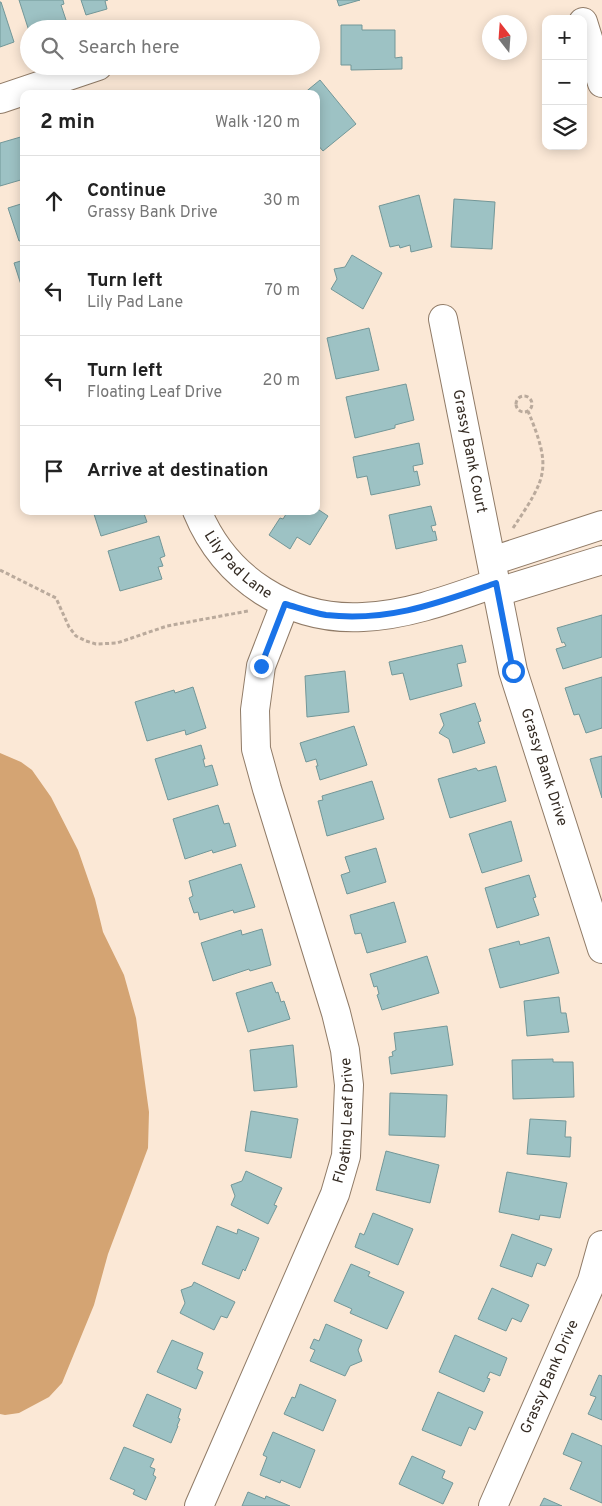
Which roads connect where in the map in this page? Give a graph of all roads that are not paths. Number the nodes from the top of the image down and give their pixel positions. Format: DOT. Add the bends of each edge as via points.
graph roads {
  1 [pos="576,0"];
  2 [pos="581,15"];
  3 [pos="587,35"];
  4 [pos="83,75"];
  5 [pos="602,83"];
  6 [pos="64,86"];
  7 [pos="44,90"];
  8 [pos="20,95"];
  9 [pos="0,99"];
  10 [pos="443,319"];
  11 [pos="199,515"];
  12 [pos="602,525"];
  13 [pos="602,560"];
  14 [pos="495,579"];
  15 [pos="285,604"];
  16 [pos="602,949"];
  17 [pos="602,1245"];
  18 [pos="199,1506"];
  19 [pos="493,1506"];
  1 -- 2 [label="street"];
  3 -- 5 [label="street"];
  4 -- 6 [label="street"];
  6 -- 7 [label="street"];
  8 -- 9 [label="street"];
  10 -- 14 [label="street, Grassy Bank Court"];
  11 -- 15 [label="street, Lily Pad Lane" via="213,542 232,567"];
  12 -- 14 [label="street, Lily Pad Lane"];
  13 -- 14 [label="street, Lily Pad Lane"];
  14 -- 15 [label="street, Lily Pad Lane" via="434,605 363,618 324,615"];
  14 -- 16 [label="street, Grassy Bank Drive" via="513,671"];
  15 -- 18 [label="street, Floating Leaf Drive" via="261,666 255,710 256,749 345,1050 349,1085 346,1156 335,1194"];
  17 -- 19 [label="street, Grassy Bank Drive" via="592,1281"];
}
